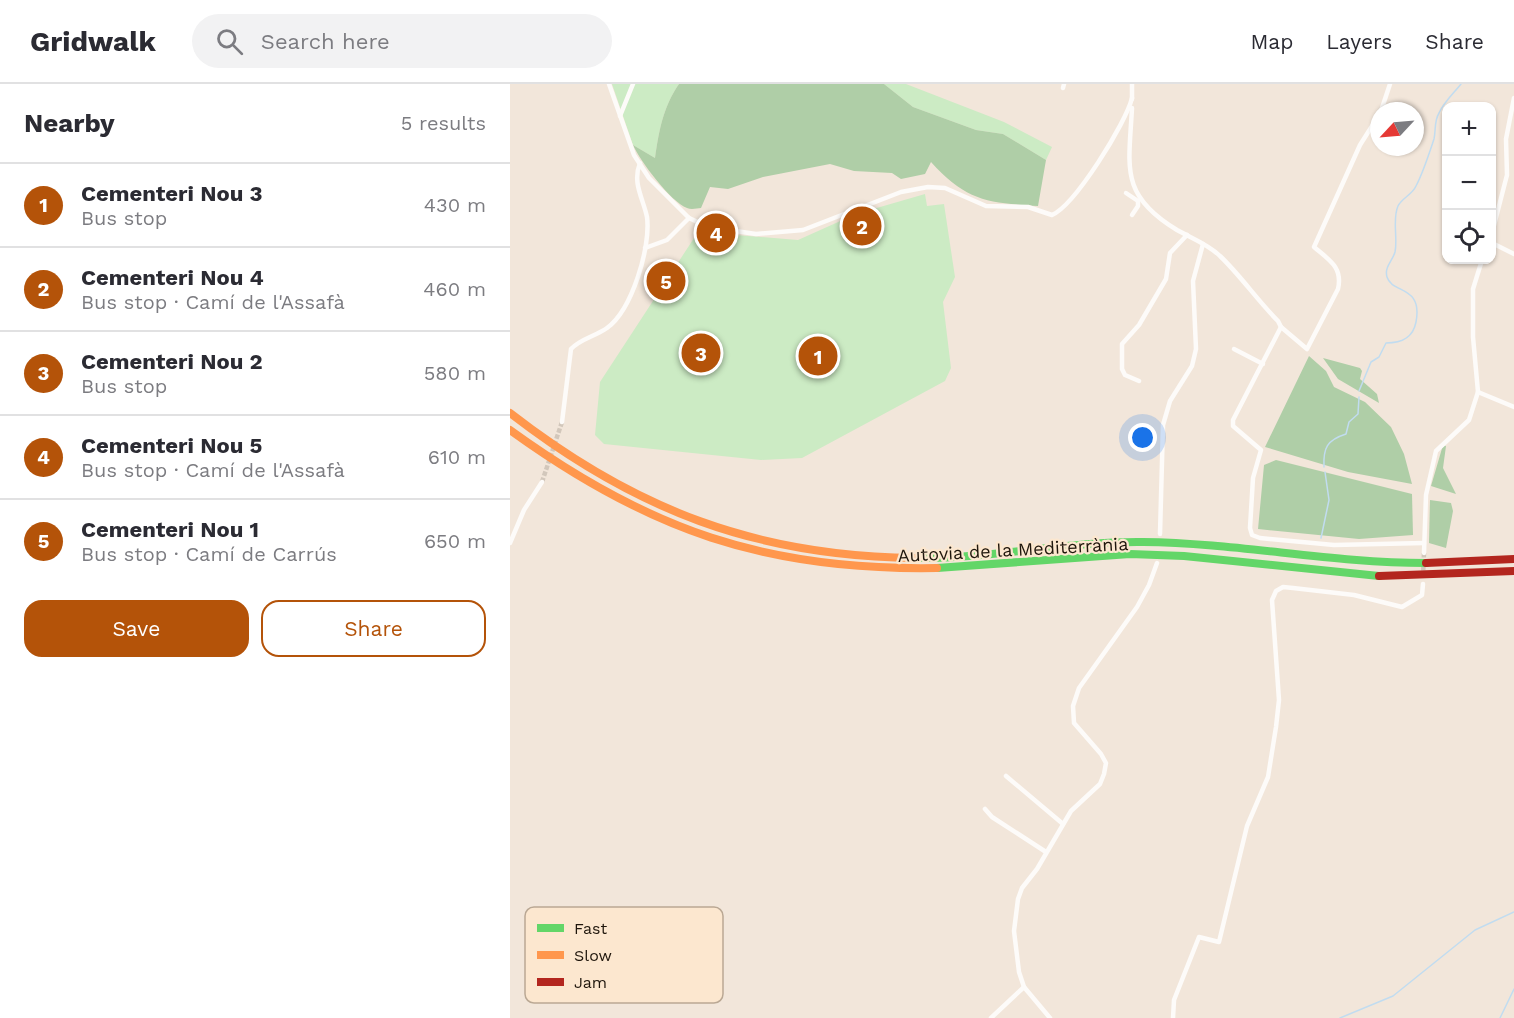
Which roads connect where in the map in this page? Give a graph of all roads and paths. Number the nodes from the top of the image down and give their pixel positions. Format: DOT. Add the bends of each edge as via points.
graph roads {
  1 [pos="609,84"];
  2 [pos="633,84"];
  3 [pos="1132,84"];
  4 [pos="1390,84"];
  5 [pos="1132,98"];
  6 [pos="1514,98"];
  7 [pos="1384,102"];
  8 [pos="620,116"];
  9 [pos="1370,129"];
  10 [pos="640,163"];
  11 [pos="1506,165"];
  12 [pos="1514,168"];
  13 [pos="1126,193"];
  14 [pos="1138,201"];
  15 [pos="1144,206"];
  16 [pos="1132,215"];
  17 [pos="1496,215"];
  18 [pos="689,218"];
  19 [pos="1187,235"];
  20 [pos="1203,244"];
  21 [pos="1496,245"];
  22 [pos="645,248"];
  23 [pos="1514,254"];
  24 [pos="1481,264"];
  25 [pos="1281,327"];
  26 [pos="1234,349"];
  27 [pos="1263,364"];
  28 [pos="1139,381"];
  29 [pos="1478,392"];
  30 [pos="1514,406"];
  31 [pos="510,413"];
  32 [pos="562,422"];
  33 [pos="510,430"];
  34 [pos="542,482"];
  35 [pos="1160,534"];
  36 [pos="510,543"];
  37 [pos="1424,543"];
  38 [pos="1424,553"];
  39 [pos="1514,559"];
  40 [pos="1157,562"];
  41 [pos="1514,571"];
  42 [pos="1423,587"];
  43 [pos="1006,776"];
  44 [pos="985,808"];
  45 [pos="1063,824"];
  46 [pos="1046,852"];
  47 [pos="1024,987"];
  48 [pos="991,1018"];
  49 [pos="1050,1018"];
  50 [pos="1173,1018"];
  1 -- 8 [label="street"];
  2 -- 8 [label="street"];
  3 -- 5 [label="street"];
  4 -- 7 [label="street"];
  5 -- 15 [label="street" via="1128,162"];
  5 -- 18 [label="street" via="1128,112 1087,178 1060,211 1052,215 1028,207 986,206 945,188 928,187 901,192 803,230 776,234 708,227"];
  6 -- 11 [label="street" via="1506,139"];
  8 -- 10 [label="street"];
  9 -- 25 [label="street" via="1314,247 1339,271 1338,289 1307,349"];
  10 -- 18 [label="street"];
  10 -- 22 [label="street" via="636,185 647,217"];
  11 -- 12 [label="street"];
  11 -- 17 [label="street"];
  13 -- 14 [label="street"];
  14 -- 15 [label="street"];
  14 -- 16 [label="street"];
  15 -- 19 [label="street"];
  18 -- 22 [label="street" via="667,240"];
  19 -- 20 [label="street"];
  19 -- 28 [label="street" via="1170,253 1166,279 1139,325 1122,344 1122,369 1125,375"];
  20 -- 25 [label="street" via="1221,257"];
  20 -- 35 [label="street" via="1193,281 1194,357 1170,401 1163,425"];
  21 -- 23 [label="street"];
  22 -- 32 [label="street" via="633,293 613,322 571,349"];
  24 -- 29 [label="street" via="1473,289"];
  25 -- 27 [label="street"];
  26 -- 27 [label="street"];
  27 -- 37 [label="street" via="1233,420 1233,426 1261,450 1253,478 1252,535 1334,545"];
  29 -- 30 [label="street"];
  29 -- 37 [label="street" via="1469,420 1436,451 1425,495"];
  31 -- 39 [label="highway, Autovia de la Mediterrània" via="590,471 656,505 737,534 799,548 923,558 1143,542 1342,560 1433,563"];
  33 -- 41 [label="highway, Autovia de la Mediterrània" via="564,470 634,509 714,540 798,560 883,569 953,568 1143,554 1325,572 1413,576"];
  34 -- 36 [label="street"];
  37 -- 38 [label="street"];
  40 -- 45 [label="street" via="1137,607 1079,687 1073,706 1074,723 1106,763 1100,784 1071,810"];
  42 -- 50 [label="street" via="1422,596 1402,607 1354,595 1293,588 1276,591 1272,600 1279,700 1268,777 1247,826 1218,942 1199,937 1174,1000"];
  43 -- 45 [label="street"];
  44 -- 46 [label="street" via="992,817"];
  45 -- 46 [label="street"];
  46 -- 47 [label="street" via="1018,899 1014,931 1018,972"];
  47 -- 48 [label="street"];
  47 -- 49 [label="street"];
}
